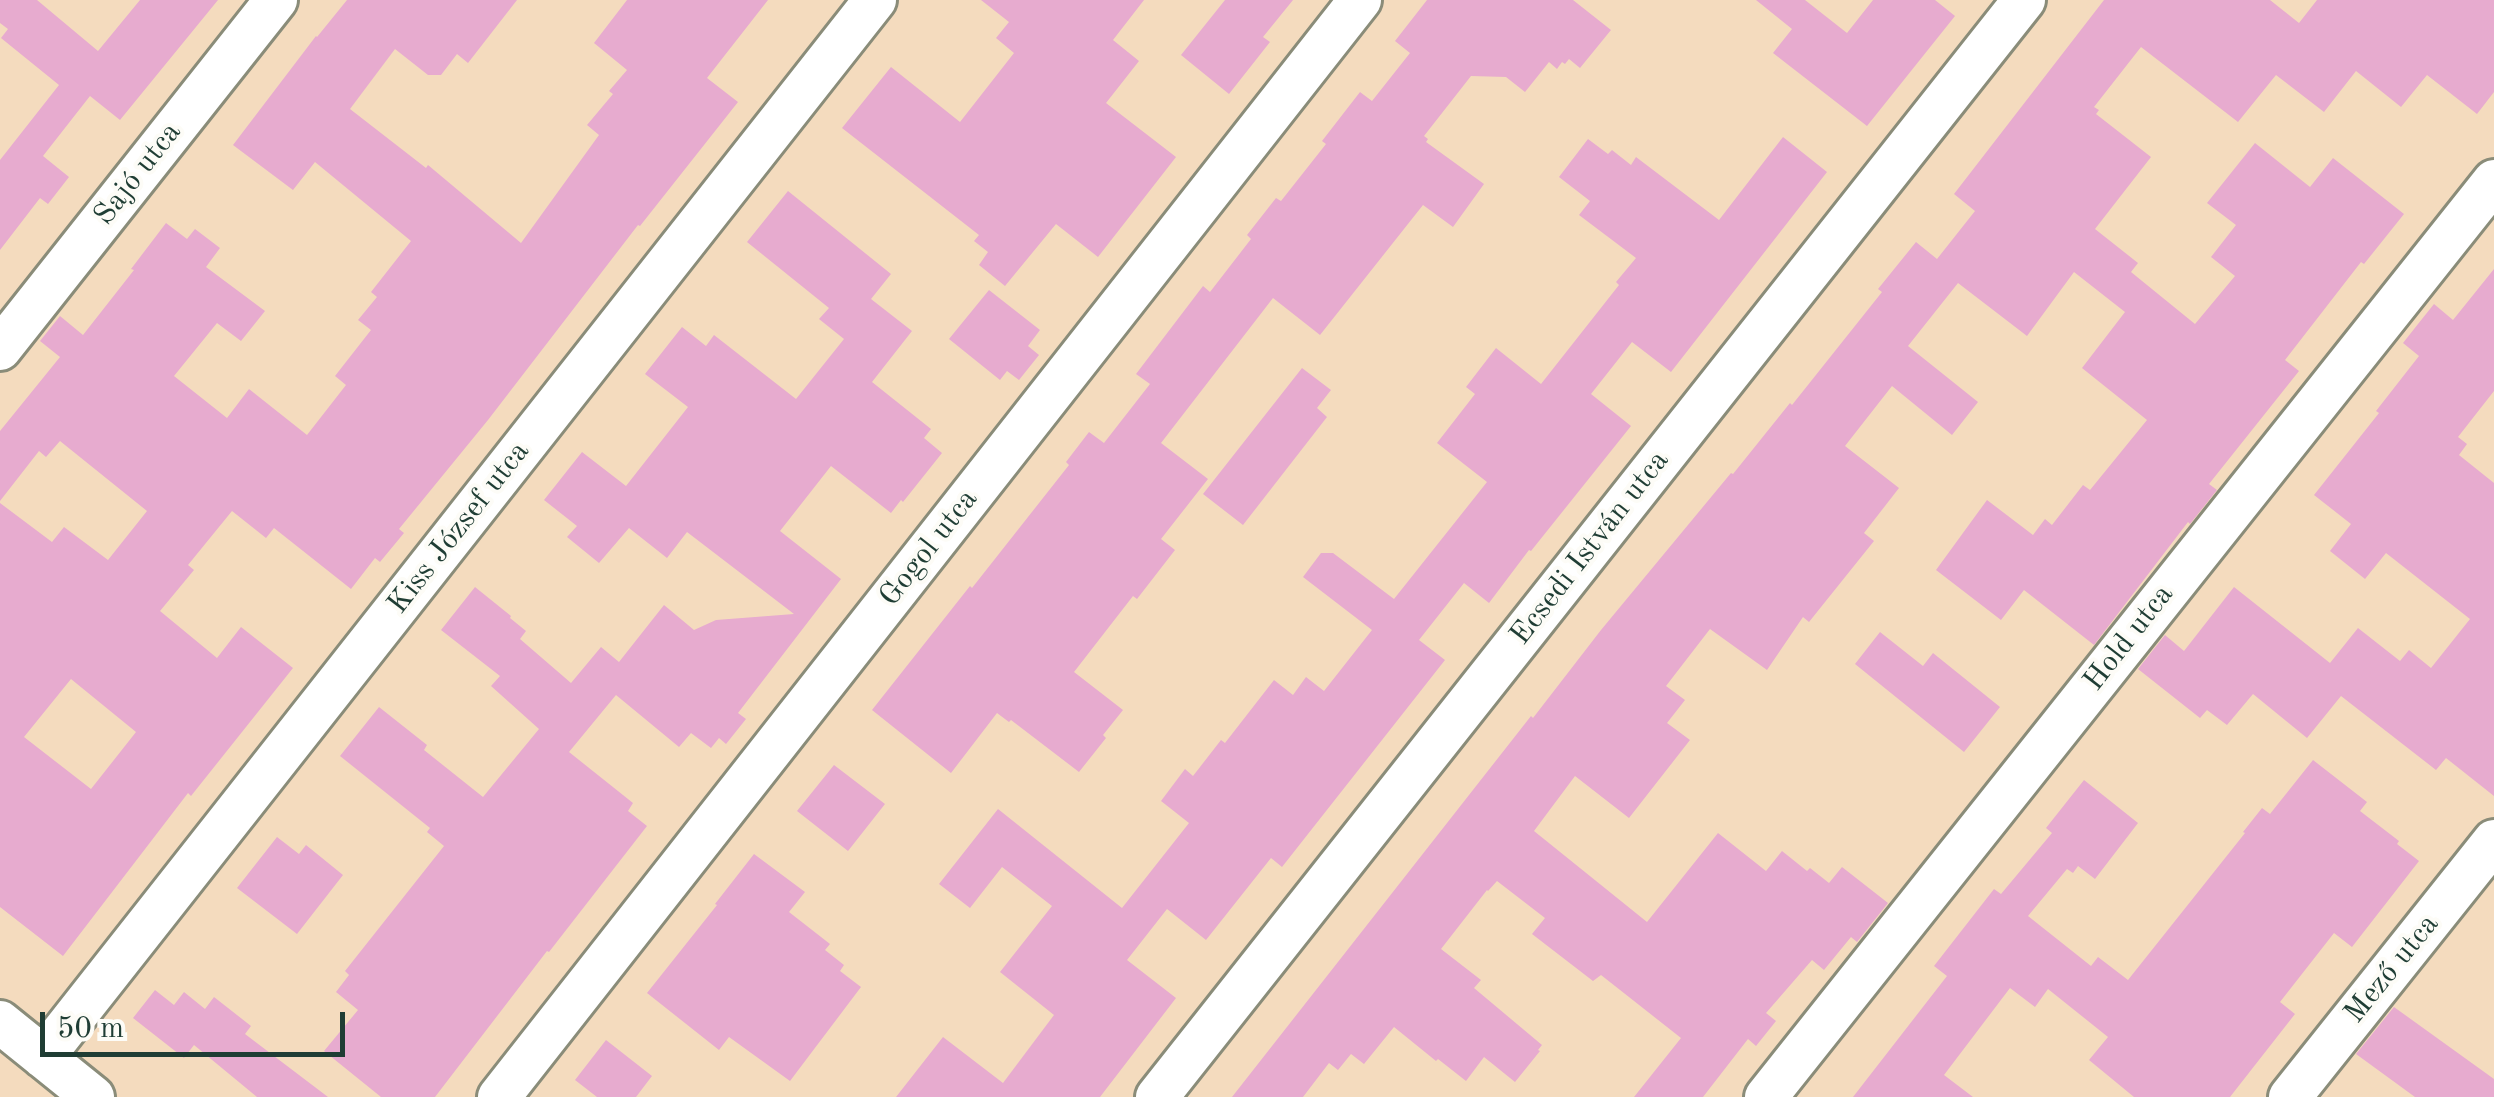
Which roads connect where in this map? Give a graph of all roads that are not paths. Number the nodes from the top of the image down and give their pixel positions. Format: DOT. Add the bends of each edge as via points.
graph roads {
  1 [pos="276,0"];
  2 [pos="875,0"];
  3 [pos="1360,0"];
  4 [pos="2024,0"];
  5 [pos="2494,181"];
  6 [pos="0,349"];
  7 [pos="2494,841"];
  8 [pos="0,1022"];
  9 [pos="43,1057"];
  10 [pos="93,1097"];
  11 [pos="499,1097"];
  12 [pos="1157,1097"];
  13 [pos="1766,1097"];
  14 [pos="2290,1097"];
  1 -- 6 [label="street, Sajó utca"];
  2 -- 9 [label="street, Kiss József utca"];
  3 -- 11 [label="street, Gogol utca"];
  4 -- 12 [label="street, Ecsedi István utca"];
  5 -- 13 [label="street, Hold utca"];
  7 -- 14 [label="street, Mező utca"];
  8 -- 9 [label="street"];
  9 -- 10 [label="street"];
}
